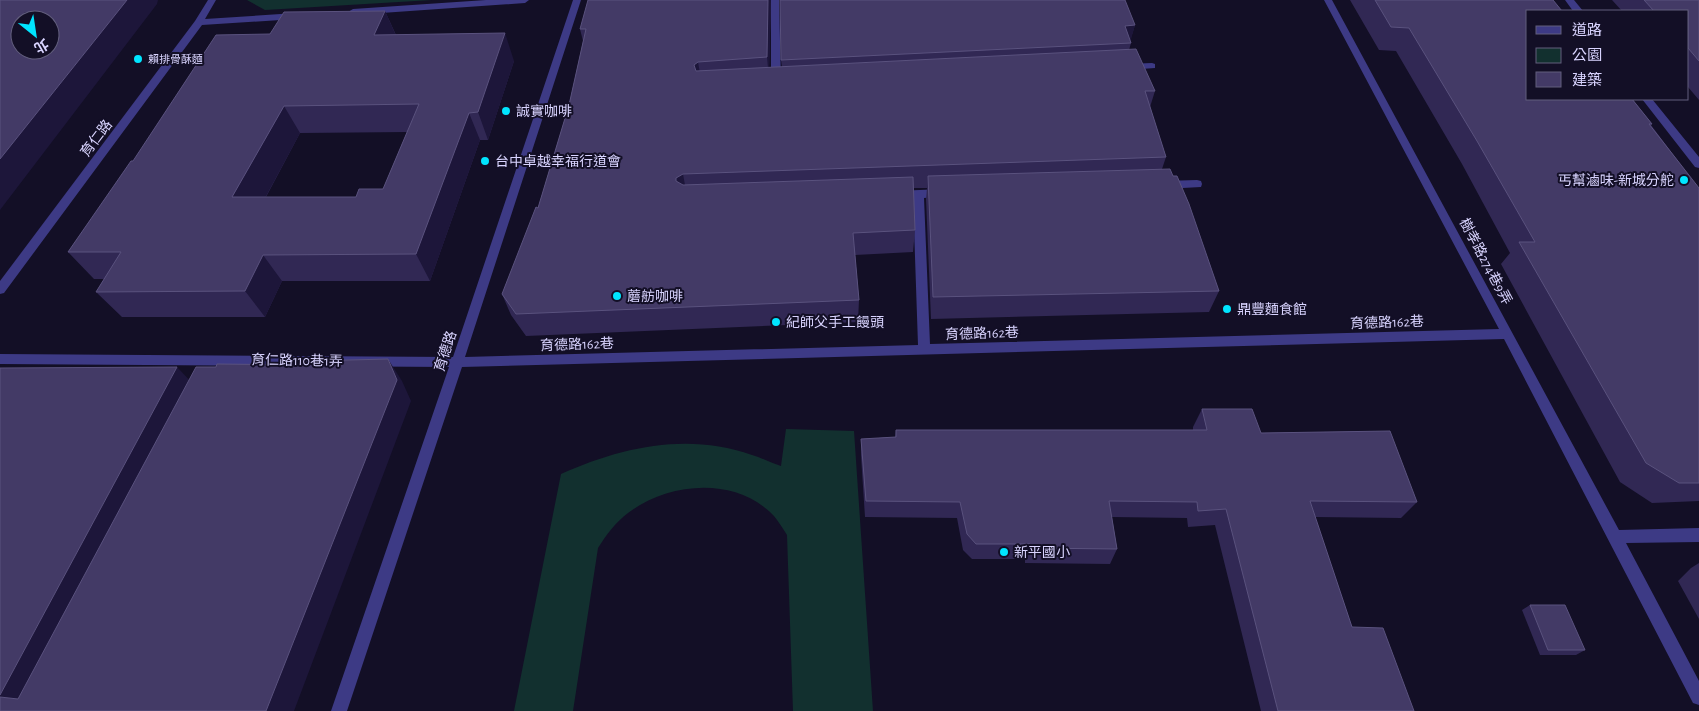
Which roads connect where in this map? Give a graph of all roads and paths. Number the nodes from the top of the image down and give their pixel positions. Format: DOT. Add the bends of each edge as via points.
graph roads {
  1 [pos="212,0"];
  2 [pos="526,0"];
  3 [pos="576,0"];
  4 [pos="775,0"];
  5 [pos="1328,0"];
  6 [pos="1569,0"];
  7 [pos="1577,10"];
  8 [pos="346,13"];
  9 [pos="307,15"];
  10 [pos="199,22"];
  11 [pos="1152,66"];
  12 [pos="1113,68"];
  13 [pos="777,85"];
  14 [pos="1649,100"];
  15 [pos="1699,164"];
  16 [pos="1197,184"];
  17 [pos="1157,186"];
  18 [pos="958,193"];
  19 [pos="918,194"];
  20 [pos="889,195"];
  21 [pos="0,290"];
  22 [pos="1508,334"];
  23 [pos="924,349"];
  24 [pos="0,359"];
  25 [pos="226,359"];
  26 [pos="457,362"];
  27 [pos="217,375"];
  28 [pos="1699,535"];
  29 [pos="1614,537"];
  30 [pos="1699,697"];
  31 [pos="339,711"];
  1 -- 10 [label="street, 育仁路"];
  2 -- 8 [label="street"];
  3 -- 26 [label="street, 育德路"];
  4 -- 13 [label="street"];
  5 -- 22 [label="street, 樹孝路274巷9弄"];
  6 -- 7 [label="street"];
  9 -- 10 [label="street"];
  10 -- 21 [label="street, 育仁路"];
  11 -- 12 [label="street"];
  14 -- 15 [label="street"];
  16 -- 17 [label="street"];
  18 -- 19 [label="street"];
  19 -- 20 [label="street"];
  19 -- 23 [label="street"];
  22 -- 23 [label="street, 育德路162巷"];
  22 -- 29 [label="street, 樹孝路274巷9弄"];
  23 -- 26 [label="street, 育德路162巷"];
  24 -- 25 [label="street, 育仁路110巷1弄"];
  25 -- 26 [label="street, 育仁路110巷1弄"];
  25 -- 27 [label="street"];
  26 -- 31 [label="street, 育德路"];
  28 -- 29 [label="street"];
  29 -- 30 [label="street, 樹孝路274巷9弄"];
}
